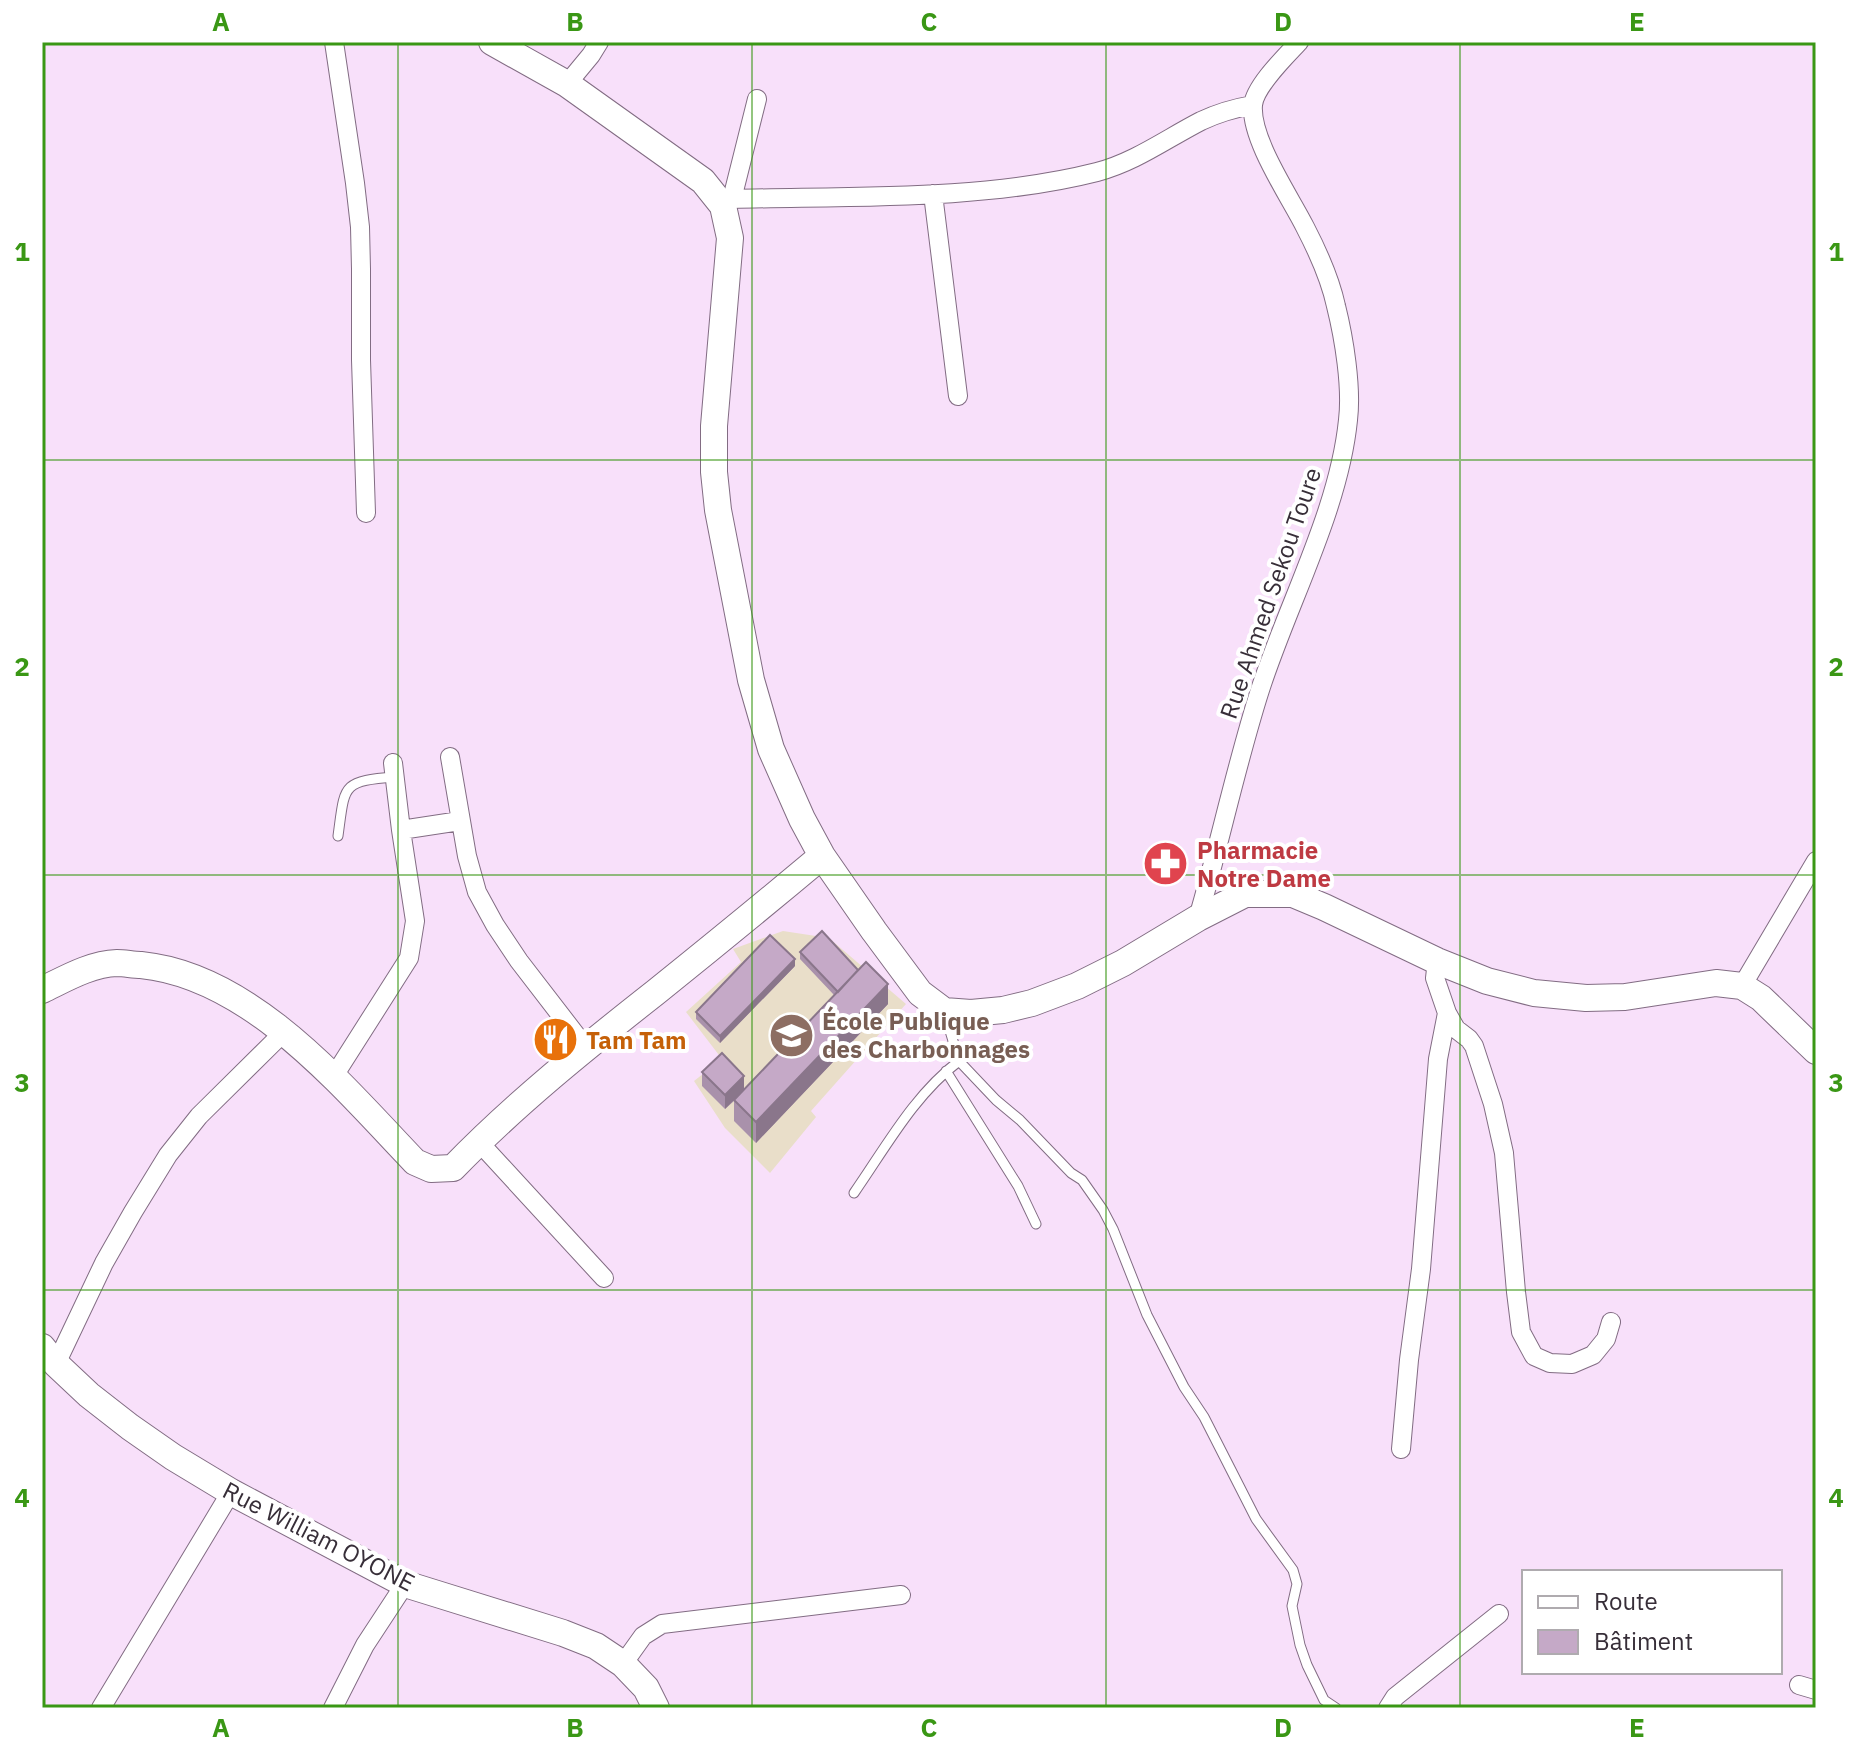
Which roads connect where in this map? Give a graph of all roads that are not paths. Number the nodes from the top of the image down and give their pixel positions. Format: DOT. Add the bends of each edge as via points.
graph roads {
  1 [pos="334,42"];
  2 [pos="492,42"];
  3 [pos="599,42"];
  4 [pos="1299,42"];
  5 [pos="567,84"];
  6 [pos="757,99"];
  7 [pos="1253,105"];
  8 [pos="933,194"];
  9 [pos="728,203"];
  10 [pos="958,396"];
  11 [pos="366,513"];
  12 [pos="450,757"];
  13 [pos="394,770"];
  14 [pos="460,821"];
  15 [pos="401,830"];
  16 [pos="338,836"];
  17 [pos="822,856"];
  18 [pos="1816,861"];
  19 [pos="1198,918"];
  20 [pos="1437,961"];
  21 [pos="1742,986"];
  22 [pos="42,990"];
  23 [pos="944,1011"];
  24 [pos="1447,1013"];
  25 [pos="284,1032"];
  26 [pos="586,1048"];
  27 [pos="1816,1051"];
  28 [pos="959,1061"];
  29 [pos="946,1071"];
  30 [pos="334,1076"];
  31 [pos="478,1141"];
  32 [pos="854,1193"];
  33 [pos="1036,1224"];
  34 [pos="604,1278"];
  35 [pos="1611,1322"];
  36 [pos="49,1355"];
  37 [pos="1401,1449"];
  38 [pos="231,1492"];
  39 [pos="405,1584"];
  40 [pos="901,1595"];
  41 [pos="1499,1614"];
  42 [pos="623,1664"];
  43 [pos="101,1708"];
  44 [pos="333,1708"];
  45 [pos="656,1708"];
  46 [pos="1336,1708"];
  47 [pos="1388,1708"];
  1 -- 11 [label="street" via="360,227"];
  2 -- 5 [label="street"];
  3 -- 5 [label="street"];
  4 -- 7 [label="street" via="1260,88"];
  5 -- 9 [label="street"];
  6 -- 9 [label="street"];
  7 -- 8 [label="street" via="1202,121 1099,172 1029,186"];
  7 -- 19 [label="street, Rue Ahmed Sekou Toure" via="1257,131 1323,265 1336,303 1349,417 1333,492 1244,743"];
  8 -- 9 [label="street"];
  8 -- 10 [label="street"];
  9 -- 17 [label="street" via="730,238 714,426 718,510 751,680 771,749"];
  12 -- 14 [label="street"];
  13 -- 15 [label="street"];
  13 -- 16 [label="lane" via="348,789"];
  14 -- 15 [label="street"];
  14 -- 26 [label="street" via="477,892 495,925"];
  15 -- 30 [label="street" via="415,921 409,958"];
  17 -- 23 [label="street" via="920,993"];
  17 -- 26 [label="street"];
  18 -- 21 [label="street"];
  19 -- 20 [label="street" via="1245,894 1293,894"];
  19 -- 23 [label="street" via="1123,963 1032,1003 971,1013"];
  20 -- 21 [label="street" via="1511,988 1586,998 1716,983"];
  20 -- 24 [label="street" via="1435,978"];
  21 -- 27 [label="street"];
  22 -- 25 [label="street" via="116,963 157,967 228,994"];
  23 -- 28 [label="lane"];
  24 -- 35 [label="street" via="1474,1046 1493,1104 1504,1153 1521,1332 1534,1356 1572,1364 1593,1355"];
  24 -- 37 [label="street" via="1438,1059"];
  25 -- 30 [label="street"];
  25 -- 36 [label="street" via="199,1116 168,1155"];
  26 -- 31 [label="street"];
  28 -- 29 [label="lane"];
  28 -- 46 [label="lane" via="1082,1180 1103,1210 1159,1340 1256,1519 1293,1570 1297,1584 1292,1606 1300,1645 1319,1693"];
  29 -- 32 [label="lane" via="898,1126"];
  29 -- 33 [label="lane"];
  30 -- 31 [label="street" via="415,1162 431,1169 453,1168"];
  31 -- 34 [label="street"];
  36 -- 38 [label="street, Rue William OYONE" via="130,1427"];
  38 -- 39 [label="street, Rue William OYONE"];
  38 -- 43 [label="street"];
  39 -- 42 [label="street, Rue William OYONE" via="563,1633"];
  39 -- 44 [label="street"];
  40 -- 42 [label="street" via="662,1624 643,1636"];
  41 -- 47 [label="street"];
  42 -- 45 [label="street, Rue William OYONE"];
}
